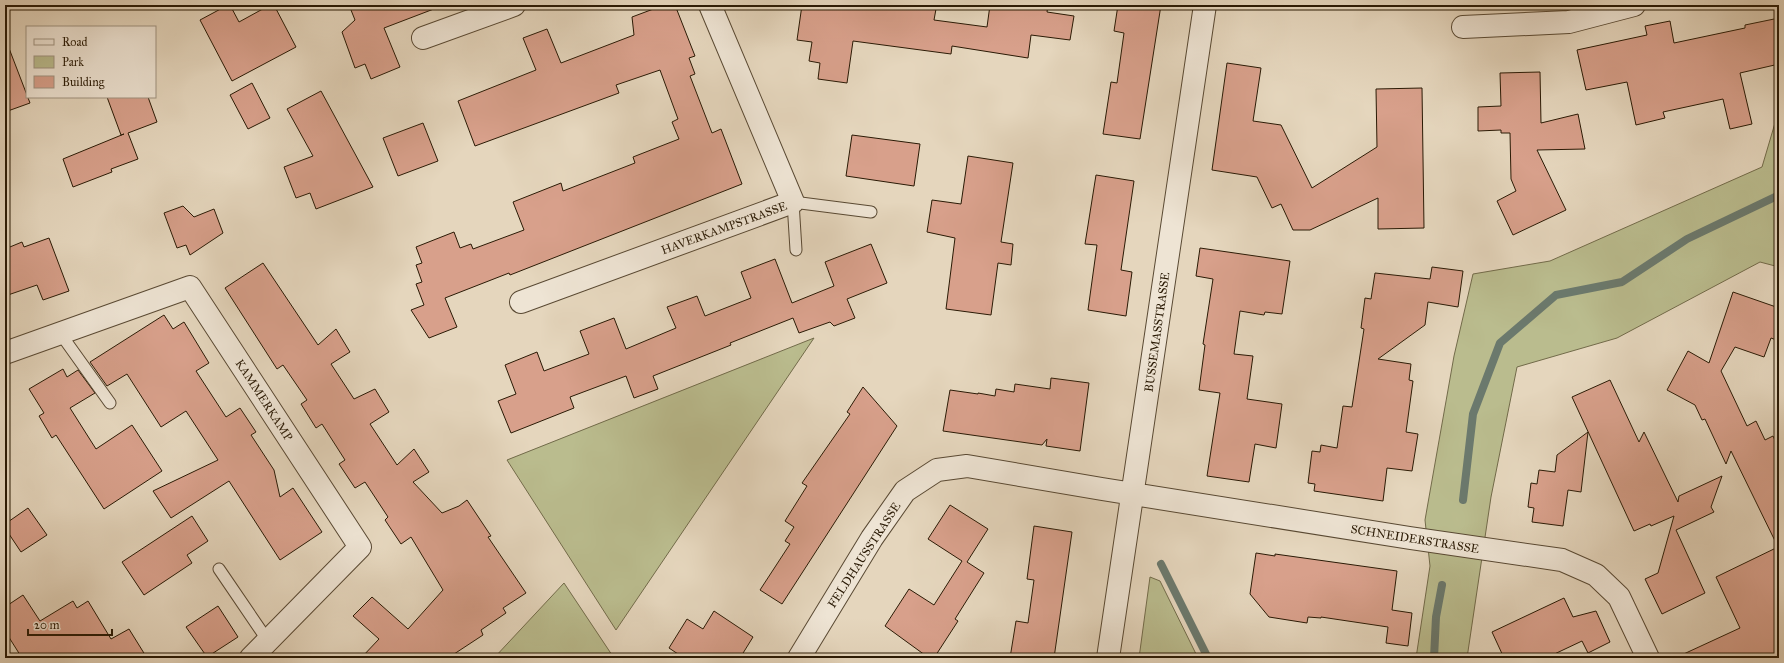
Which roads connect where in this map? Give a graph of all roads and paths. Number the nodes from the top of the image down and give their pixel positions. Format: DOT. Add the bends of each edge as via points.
graph roads {
  1 [pos="514,5"];
  2 [pos="710,5"];
  3 [pos="1205,5"];
  4 [pos="1634,5"];
  5 [pos="1463,27"];
  6 [pos="423,38"];
  7 [pos="793,202"];
  8 [pos="871,212"];
  9 [pos="796,250"];
  10 [pos="522,302"];
  11 [pos="60,333"];
  12 [pos="5,353"];
  13 [pos="110,403"];
  14 [pos="1133,494"];
  15 [pos="219,569"];
  16 [pos="268,641"];
  17 [pos="251,658"];
  18 [pos="799,658"];
  19 [pos="1108,658"];
  20 [pos="1648,658"];
  1 -- 6 [label="street"];
  2 -- 7 [label="street, HAVERKAMPSTRASSE"];
  3 -- 14 [label="street, BUSSEMASSTRASSE"];
  4 -- 5 [label="street" via="1569,22"];
  7 -- 8 [label="lane"];
  7 -- 9 [label="lane"];
  7 -- 10 [label="street, HAVERKAMPSTRASSE"];
  11 -- 12 [label="street, KAMMERKAMP"];
  11 -- 13 [label="lane"];
  11 -- 16 [label="street, KAMMERKAMP" via="190,288 360,547"];
  14 -- 18 [label="street, FELDHAUSSTRASSE" via="966,466 937,470 905,491 872,538"];
  14 -- 19 [label="street, BUSSEMASSTRASSE"];
  14 -- 20 [label="street, SCHNEIDERSTRASSE" via="1562,560 1596,575 1619,597"];
  15 -- 16 [label="lane"];
  16 -- 17 [label="street, KAMMERKAMP"];
}
